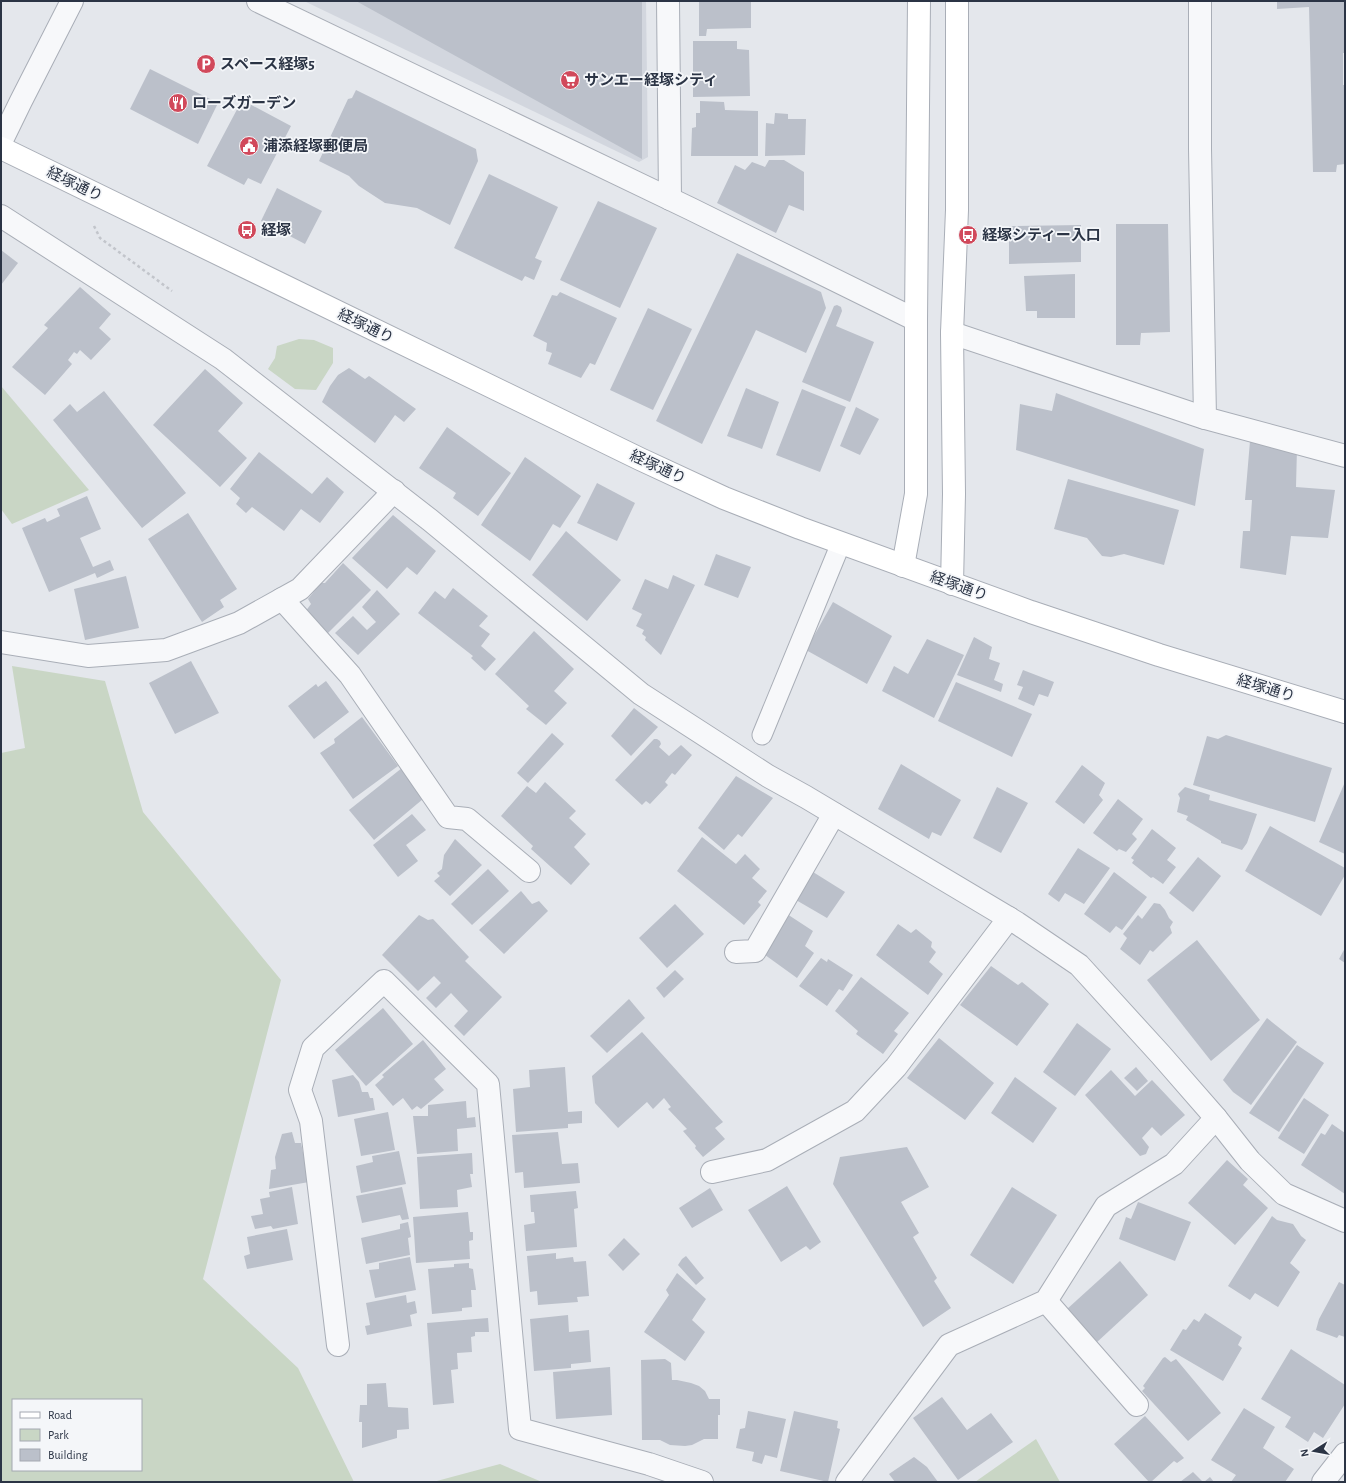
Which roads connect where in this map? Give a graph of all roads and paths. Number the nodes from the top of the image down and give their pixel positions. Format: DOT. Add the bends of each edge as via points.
graph roads {
  1 [pos="72,1"];
  2 [pos="258,1"];
  3 [pos="668,1"];
  4 [pos="919,1"];
  5 [pos="957,1"];
  6 [pos="1200,1"];
  7 [pos="1,142"];
  8 [pos="1,148"];
  9 [pos="670,199"];
  10 [pos="1,216"];
  11 [pos="916,320"];
  12 [pos="952,333"];
  13 [pos="1205,418"];
  14 [pos="1345,456"];
  15 [pos="394,491"];
  16 [pos="841,543"];
  17 [pos="903,566"];
  18 [pos="952,584"];
  19 [pos="282,599"];
  20 [pos="1,642"];
  21 [pos="1345,712"];
  22 [pos="762,735"];
  23 [pos="834,814"];
  24 [pos="529,872"];
  25 [pos="1009,918"];
  26 [pos="736,952"];
  27 [pos="1216,1118"];
  28 [pos="712,1172"];
  29 [pos="1345,1221"];
  30 [pos="1046,1301"];
  31 [pos="338,1345"];
  32 [pos="1137,1405"];
  33 [pos="1345,1454"];
  34 [pos="702,1482"];
  35 [pos="847,1482"];
  36 [pos="1323,1482"];
  1 -- 7 [label="street"];
  2 -- 9 [label="street"];
  3 -- 9 [label="street"];
  4 -- 11 [label="main road"];
  5 -- 12 [label="main road" via="956,210"];
  6 -- 13 [label="street"];
  8 -- 16 [label="main road, 経塚通り" via="640,459 724,498"];
  9 -- 11 [label="street"];
  10 -- 15 [label="street" via="224,359"];
  11 -- 17 [label="main road" via="916,494"];
  12 -- 13 [label="street"];
  12 -- 18 [label="main road"];
  13 -- 14 [label="street"];
  15 -- 19 [label="street" via="300,589"];
  15 -- 23 [label="street" via="641,694 768,776"];
  16 -- 17 [label="main road, 経塚通り"];
  16 -- 22 [label="lane"];
  17 -- 18 [label="main road, 経塚通り"];
  18 -- 21 [label="main road, 経塚通り" via="1159,655"];
  19 -- 20 [label="street" via="239,623 166,650 88,656"];
  19 -- 24 [label="street" via="350,675 448,817 467,820"];
  23 -- 25 [label="street"];
  23 -- 26 [label="street" via="754,950"];
  25 -- 27 [label="street" via="1079,966 1162,1055"];
  25 -- 28 [label="street" via="896,1067 855,1111 767,1160"];
  27 -- 29 [label="street" via="1250,1161 1284,1194"];
  27 -- 30 [label="street" via="1174,1164 1106,1206"];
  30 -- 32 [label="street"];
  30 -- 35 [label="street" via="949,1345"];
  31 -- 34 [label="street" via="311,1121 300,1090 312,1048 384,981 488,1084 520,1429 649,1464"];
  33 -- 36 [label="street"];
}
